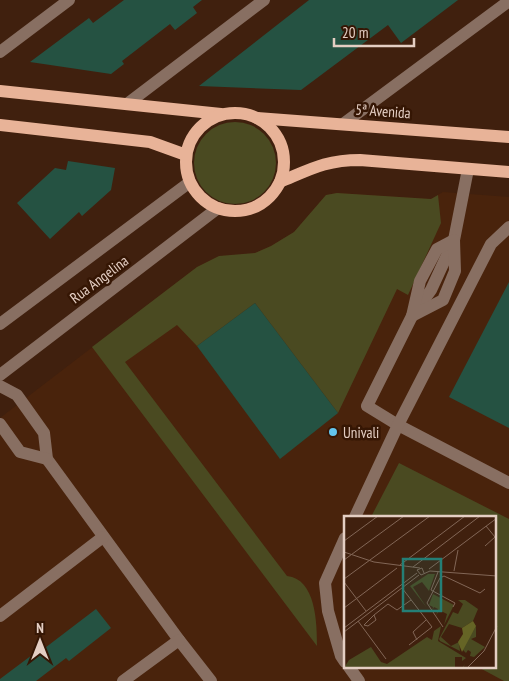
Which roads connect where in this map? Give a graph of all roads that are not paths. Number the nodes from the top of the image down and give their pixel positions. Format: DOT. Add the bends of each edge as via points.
graph roads {
  1 [pos="69,0"];
  2 [pos="264,0"];
  3 [pos="509,1"];
  4 [pos="0,52"];
  5 [pos="0,91"];
  6 [pos="127,104"];
  7 [pos="224,114"];
  8 [pos="255,118"];
  9 [pos="344,124"];
  10 [pos="0,125"];
  11 [pos="509,137"];
  12 [pos="186,155"];
  13 [pos="468,169"];
  14 [pos="509,172"];
  15 [pos="190,182"];
  16 [pos="280,182"];
  17 [pos="218,208"];
  18 [pos="509,227"];
  19 [pos="0,324"];
  20 [pos="0,375"];
  21 [pos="0,386"];
  22 [pos="0,424"];
  23 [pos="398,424"];
  24 [pos="47,459"];
  25 [pos="509,483"];
  26 [pos="355,516"];
  27 [pos="103,537"];
  28 [pos="344,540"];
  29 [pos="0,616"];
  30 [pos="179,640"];
  31 [pos="344,660"];
  32 [pos="350,668"];
  33 [pos="123,681"];
  34 [pos="211,681"];
  35 [pos="359,681"];
  1 -- 4 [label="street"];
  2 -- 6 [label="street"];
  3 -- 9 [label="street"];
  5 -- 6 [label="main road"];
  6 -- 7 [label="main road"];
  7 -- 8 [label="main road"];
  7 -- 12 [label="main road" via="197,131"];
  8 -- 9 [label="main road, 5ª Avenida"];
  8 -- 16 [label="main road" via="268,126 284,152"];
  9 -- 11 [label="main road, 5ª Avenida"];
  10 -- 12 [label="main road" via="150,142"];
  12 -- 15 [label="main road"];
  13 -- 14 [label="main road"];
  13 -- 16 [label="main road" via="342,160 323,164"];
  13 -- 23 [label="street" via="454,240 432,290 412,316 368,406"];
  15 -- 17 [label="main road" via="201,198"];
  15 -- 19 [label="street, Rua Angelina"];
  16 -- 17 [label="main road" via="261,204 248,210 232,212"];
  17 -- 20 [label="street, Rua Angelina"];
  18 -- 23 [label="street" via="491,244"];
  21 -- 24 [label="street" via="17,395 44,433"];
  22 -- 24 [label="street" via="20,452"];
  23 -- 25 [label="street"];
  23 -- 26 [label="street"];
  24 -- 27 [label="street"];
  27 -- 29 [label="street"];
  27 -- 30 [label="street"];
  28 -- 31 [label="street" via="325,583 328,611"];
  30 -- 33 [label="street"];
  30 -- 34 [label="street"];
  32 -- 35 [label="street"];
}
